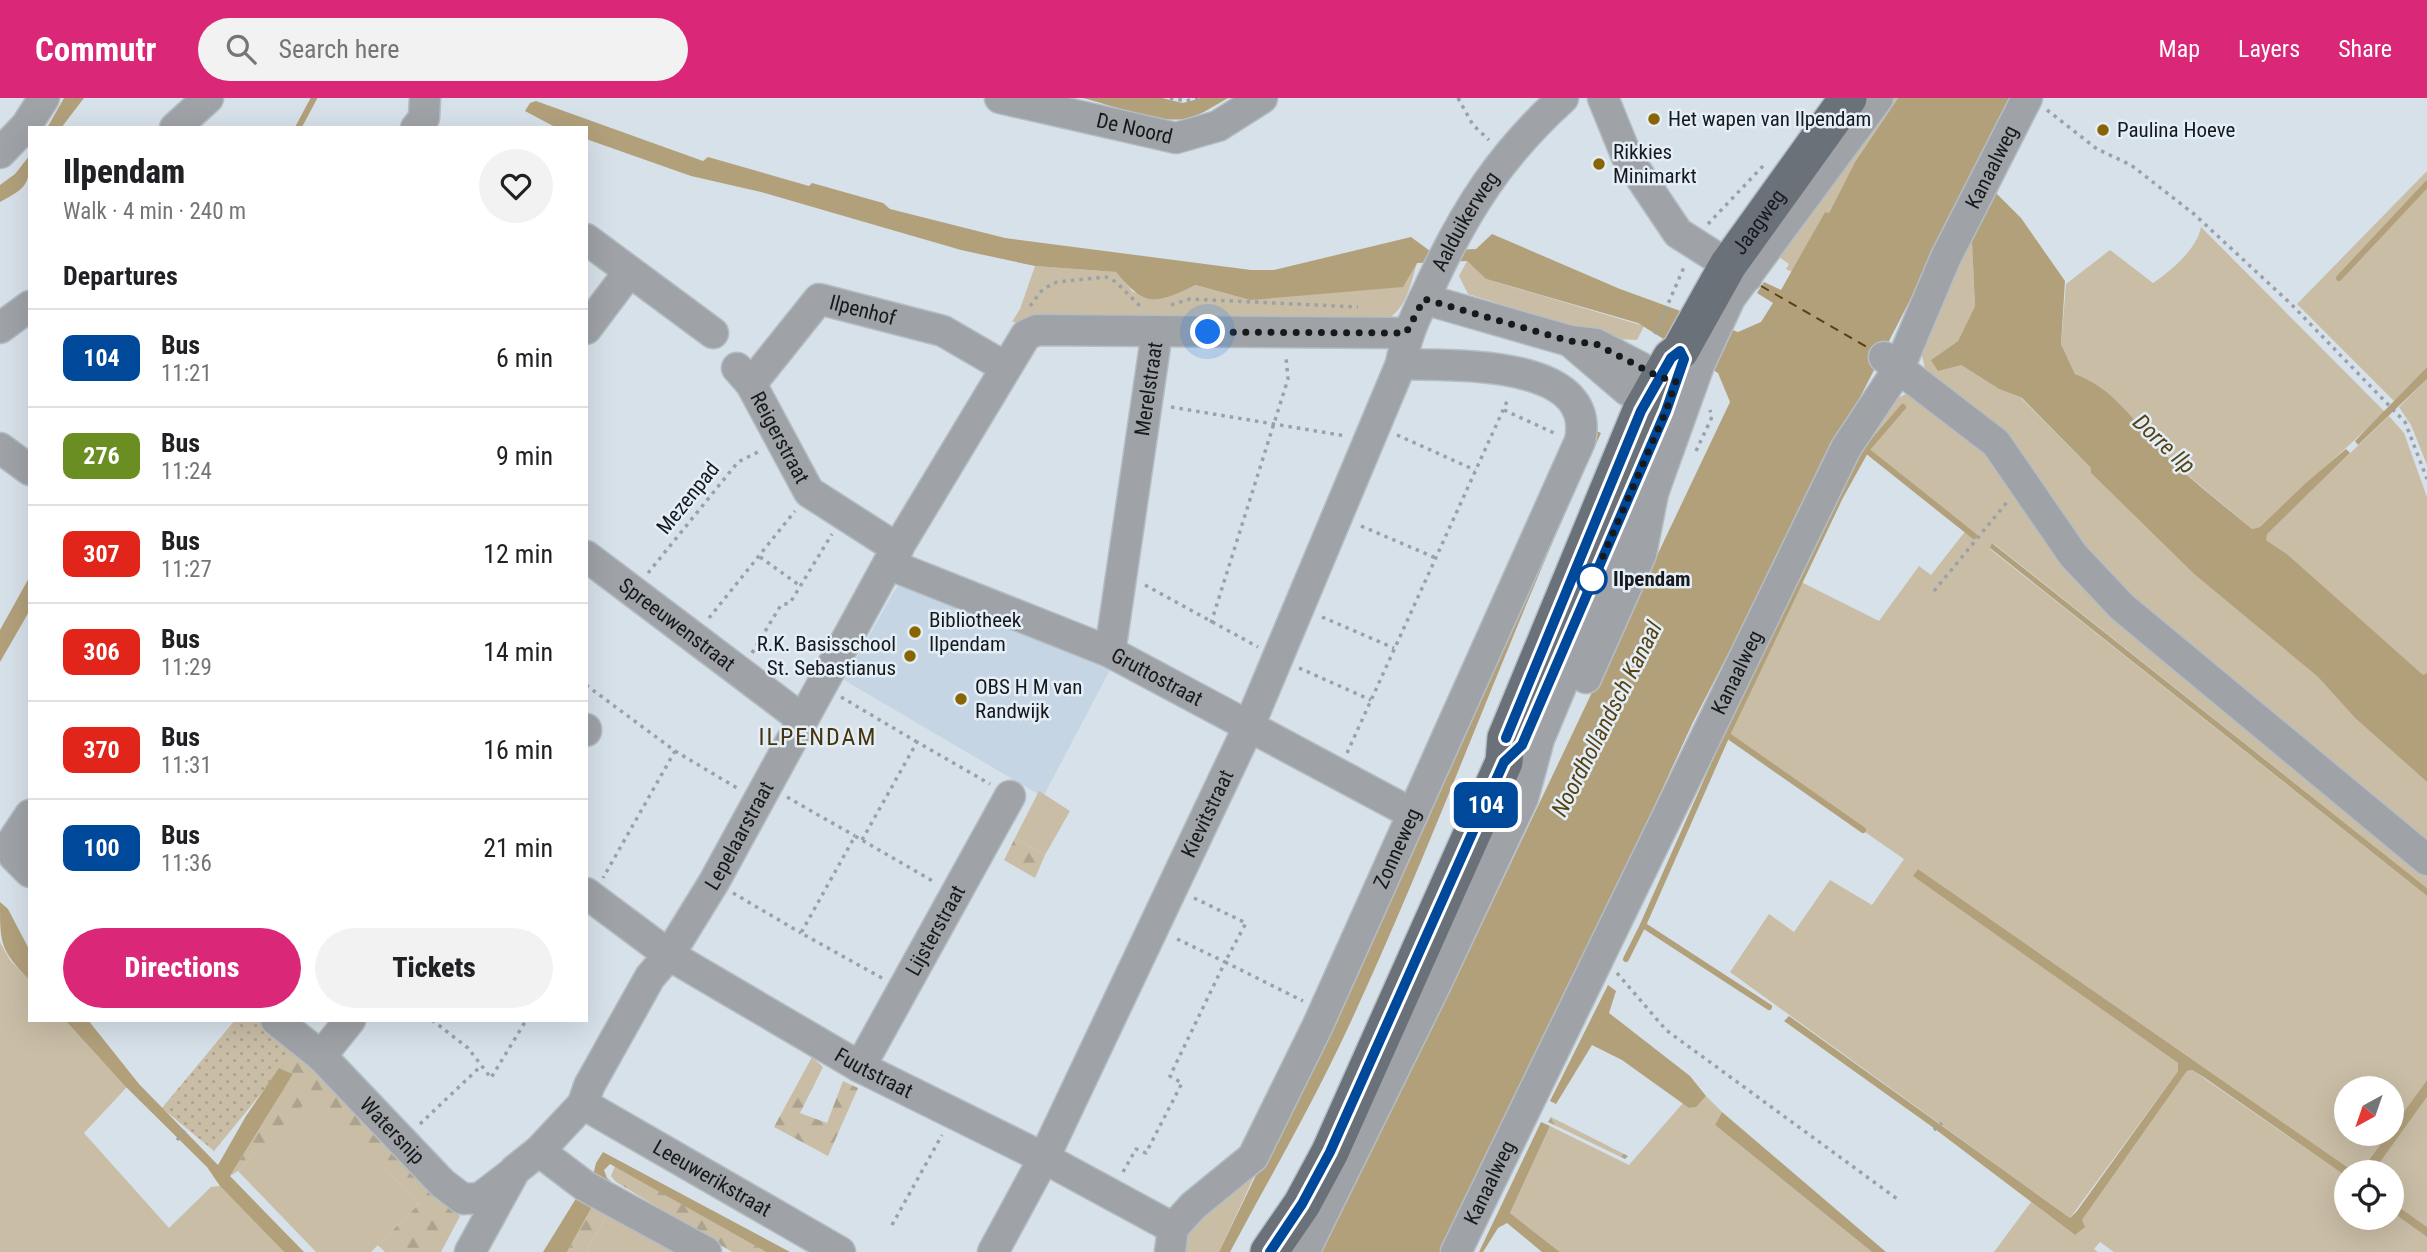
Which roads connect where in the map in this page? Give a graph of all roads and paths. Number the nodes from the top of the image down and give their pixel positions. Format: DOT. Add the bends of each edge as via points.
graph roads {
  1 [pos="44,98"];
  2 [pos="208,98"];
  3 [pos="1000,98"];
  4 [pos="1170,98"];
  5 [pos="1199,98"];
  6 [pos="1262,98"];
  7 [pos="1458,98"];
  8 [pos="1563,98"];
  9 [pos="1602,98"];
  10 [pos="1848,98"];
  11 [pos="1878,98"];
  12 [pos="2035,102"];
  13 [pos="177,126"];
  14 [pos="0,153"];
  15 [pos="1506,155"];
  16 [pos="1766,163"];
  17 [pos="588,240"];
  18 [pos="1694,244"];
  19 [pos="629,271"];
  20 [pos="1745,276"];
  21 [pos="1430,287"];
  22 [pos="28,307"];
  23 [pos="1696,312"];
  24 [pos="1157,315"];
  25 [pos="588,326"];
  26 [pos="0,328"];
  27 [pos="1030,332"];
  28 [pos="1285,332"];
  29 [pos="1367,332"];
  30 [pos="713,333"];
  31 [pos="1406,333"];
  32 [pos="1891,362"];
  33 [pos="1401,364"];
  34 [pos="1005,367"];
  35 [pos="1669,368"];
  36 [pos="1513,370"];
  37 [pos="744,376"];
  38 [pos="1147,405"];
  39 [pos="1503,410"];
  40 [pos="1273,424"];
  41 [pos="1579,430"];
  42 [pos="1373,431"];
  43 [pos="781,441"];
  44 [pos="0,448"];
  45 [pos="28,469"];
  46 [pos="1475,470"];
  47 [pos="2427,479"];
  48 [pos="2024,480"];
  49 [pos="809,492"];
  50 [pos="843,516"];
  51 [pos="1339,516"];
  52 [pos="588,557"];
  53 [pos="760,557"];
  54 [pos="893,557"];
  55 [pos="1436,558"];
  56 [pos="1122,572"];
  57 [pos="799,585"];
  58 [pos="633,591"];
  59 [pos="1934,591"];
  60 [pos="1300,607"];
  61 [pos="1212,623"];
  62 [pos="694,638"];
  63 [pos="1394,648"];
  64 [pos="1111,652"];
  65 [pos="1279,659"];
  66 [pos="740,673"];
  67 [pos="821,685"];
  68 [pos="588,686"];
  69 [pos="1371,700"];
  70 [pos="802,719"];
  71 [pos="1249,726"];
  72 [pos="918,742"];
  73 [pos="675,751"];
  74 [pos="1517,771"];
  75 [pos="1338,774"];
  76 [pos="762,793"];
  77 [pos="1010,796"];
  78 [pos="1413,814"];
  79 [pos="28,818"];
  80 [pos="855,836"];
  81 [pos="862,840"];
  82 [pos="2427,860"];
  83 [pos="28,870"];
  84 [pos="714,882"];
  85 [pos="1171,887"];
  86 [pos="588,894"];
  87 [pos="956,895"];
  88 [pos="1151,926"];
  89 [pos="801,933"];
  90 [pos="669,956"];
  91 [pos="1225,962"];
  92 [pos="1627,981"];
  93 [pos="903,990"];
  94 [pos="1324,1011"];
  95 [pos="278,1022"];
  96 [pos="348,1022"];
  97 [pos="435,1022"];
  98 [pos="525,1022"];
  99 [pos="321,1056"];
  100 [pos="481,1066"];
  101 [pos="860,1067"];
  102 [pos="583,1104"];
  103 [pos="954,1113"];
  104 [pos="1942,1123"];
  105 [pos="186,1129"];
  106 [pos="1934,1130"];
  107 [pos="177,1140"];
  108 [pos="402,1141"];
  109 [pos="539,1151"];
  110 [pos="1044,1158"];
  111 [pos="515,1170"];
  112 [pos="1111,1195"];
  113 [pos="1900,1201"];
  114 [pos="892,1225"];
  115 [pos="1172,1240"];
  116 [pos="470,1252"];
  117 [pos="706,1252"];
  118 [pos="840,1252"];
  119 [pos="993,1252"];
  120 [pos="1269,1252"];
  121 [pos="1304,1252"];
  122 [pos="1457,1252"];
  1 -- 14 [label="street"];
  2 -- 13 [label="street"];
  3 -- 6 [label="street, De Noord" via="1176,138 1218,126"];
  4 -- 5 [label="path"];
  7 -- 15 [label="path" via="1472,125"];
  8 -- 15 [label="street, Aalduikerweg"];
  9 -- 18 [label="street" via="1627,157 1678,233"];
  10 -- 20 [label="main road, Jaagweg"];
  11 -- 20 [label="street"];
  12 -- 32 [label="street, Kanaalweg" via="1988,174"];
  12 -- 47 [label="path" via="2097,149 2131,165 2194,214 2291,304 2405,422"];
  15 -- 21 [label="street, Aalduikerweg" via="1469,207"];
  16 -- 18 [label="path, Jaagweg" via="1722,207"];
  17 -- 19 [label="street"];
  18 -- 20 [label="street"];
  18 -- 23 [label="path, Jaagweg"];
  19 -- 25 [label="street"];
  19 -- 30 [label="street"];
  20 -- 23 [label="main road, Jaagweg"];
  21 -- 31 [label="street"];
  21 -- 35 [label="street, Aalduikerweg" via="1570,341 1596,344"];
  22 -- 26 [label="street"];
  23 -- 35 [label="main road, Jaagweg"];
  23 -- 35 [label="path, Jaagweg"];
  24 -- 27 [label="street"];
  24 -- 27 [label="path" via="1129,298 1106,276 1057,282 1044,289 1019,319"];
  24 -- 28 [label="street, Merelstraat"];
  24 -- 29 [label="path" via="1190,299 1353,305 1362,309"];
  24 -- 38 [label="street, Merelstraat"];
  27 -- 34 [label="street, Lepelaarstraat"];
  28 -- 29 [label="street, Merelstraat"];
  28 -- 40 [label="path" via="1288,379"];
  29 -- 31 [label="street, Merelstraat"];
  31 -- 33 [label="street"];
  32 -- 48 [label="street" via="1977,426"];
  32 -- 122 [label="street, Kanaalweg"];
  33 -- 36 [label="street"];
  33 -- 42 [label="street, Kievitstraat"];
  34 -- 37 [label="street, Ilpenhof" via="943,331 819,299"];
  34 -- 54 [label="street, Lepelaarstraat"];
  35 -- 74 [label="main road, Jaagweg" via="1666,411 1522,745"];
  35 -- 74 [label="street" via="1640,554 1558,737"];
  36 -- 39 [label="path"];
  36 -- 41 [label="street" via="1567,396"];
  37 -- 43 [label="street, Reigerstraat"];
  38 -- 40 [label="path"];
  38 -- 56 [label="street, Merelstraat"];
  39 -- 41 [label="path"];
  39 -- 46 [label="path"];
  40 -- 42 [label="path" via="1328,434"];
  40 -- 61 [label="path"];
  41 -- 78 [label="street, Zonneweg"];
  42 -- 46 [label="path"];
  42 -- 51 [label="street, Kievitstraat"];
  43 -- 49 [label="street, Reigerstraat"];
  43 -- 58 [label="path, Mezenpad" via="738,462"];
  44 -- 45 [label="street"];
  46 -- 55 [label="path"];
  48 -- 59 [label="path"];
  48 -- 82 [label="street" via="2073,555 2122,607"];
  49 -- 50 [label="street, Reigerstraat"];
  49 -- 53 [label="path"];
  50 -- 54 [label="street, Reigerstraat"];
  50 -- 57 [label="path"];
  51 -- 55 [label="path"];
  51 -- 60 [label="street, Kievitstraat"];
  52 -- 58 [label="street, Spreeuwenstraat"];
  53 -- 57 [label="path"];
  53 -- 62 [label="path"];
  54 -- 64 [label="street, Gruttostraat"];
  54 -- 67 [label="street, Lepelaarstraat"];
  55 -- 63 [label="path"];
  56 -- 61 [label="path"];
  56 -- 64 [label="street, Merelstraat"];
  57 -- 66 [label="path" via="790,603 781,605"];
  58 -- 62 [label="street, Spreeuwenstraat"];
  60 -- 63 [label="path"];
  60 -- 65 [label="street, Kievitstraat"];
  61 -- 65 [label="path"];
  62 -- 66 [label="street, Spreeuwenstraat"];
  63 -- 69 [label="path"];
  64 -- 71 [label="street, Gruttostraat"];
  65 -- 69 [label="path"];
  65 -- 71 [label="street, Kievitstraat"];
  66 -- 70 [label="street, Spreeuwenstraat"];
  67 -- 70 [label="street, Lepelaarstraat"];
  67 -- 72 [label="path"];
  68 -- 73 [label="path"];
  69 -- 75 [label="path"];
  70 -- 76 [label="street, Lepelaarstraat"];
  71 -- 75 [label="street, Gruttostraat"];
  71 -- 85 [label="street, Kievitstraat"];
  72 -- 77 [label="path"];
  72 -- 81 [label="path"];
  73 -- 76 [label="path"];
  73 -- 86 [label="path"];
  74 -- 120 [label="main road, Jaagweg" via="1330,1152"];
  74 -- 121 [label="street" via="1433,990"];
  75 -- 78 [label="street, Gruttostraat"];
  76 -- 80 [label="path"];
  76 -- 84 [label="street, Lepelaarstraat"];
  77 -- 87 [label="street, Lijsterstraat"];
  78 -- 94 [label="street, Zonneweg"];
  79 -- 83 [label="street" via="12,842 15,856"];
  80 -- 81 [label="path"];
  80 -- 89 [label="path"];
  81 -- 87 [label="path"];
  84 -- 89 [label="path"];
  84 -- 90 [label="street, Lepelaarstraat"];
  85 -- 88 [label="street, Kievitstraat"];
  85 -- 91 [label="path" via="1246,923"];
  86 -- 90 [label="street, Fuutstraat"];
  87 -- 93 [label="street, Lijsterstraat"];
  88 -- 91 [label="path"];
  88 -- 110 [label="street, Kievitstraat"];
  89 -- 93 [label="path"];
  90 -- 101 [label="street, Fuutstraat"];
  90 -- 102 [label="street, Lepelaarstraat" via="650,977"];
  91 -- 94 [label="path"];
  91 -- 112 [label="path" via="1170,1076 1182,1083 1146,1153 1136,1149"];
  92 -- 113 [label="path" via="1666,1030"];
  93 -- 101 [label="street, Lijsterstraat"];
  94 -- 115 [label="street, Zonneweg" via="1253,1157 1201,1197"];
  95 -- 99 [label="street, Watersnip"];
  96 -- 99 [label="street"];
  97 -- 100 [label="path" via="468,1048"];
  98 -- 100 [label="path" via="491,1078"];
  99 -- 108 [label="street, Watersnip"];
  100 -- 108 [label="path"];
  101 -- 103 [label="street, Fuutstraat"];
  102 -- 109 [label="street, Lepelaarstraat"];
  102 -- 118 [label="street, Leeuwerikstraat"];
  103 -- 110 [label="street, Fuutstraat"];
  103 -- 114 [label="path"];
  104 -- 106 [label="path"];
  105 -- 107 [label="path"];
  108 -- 111 [label="street, Watersnip" via="442,1184 463,1199 480,1198"];
  109 -- 111 [label="street, Lepelaarstraat"];
  109 -- 117 [label="street" via="591,1190"];
  110 -- 112 [label="street, Fuutstraat"];
  110 -- 119 [label="street, Kievitstraat"];
  111 -- 116 [label="street, Lepelaarstraat"];
  112 -- 115 [label="street, Fuutstraat"];
}
